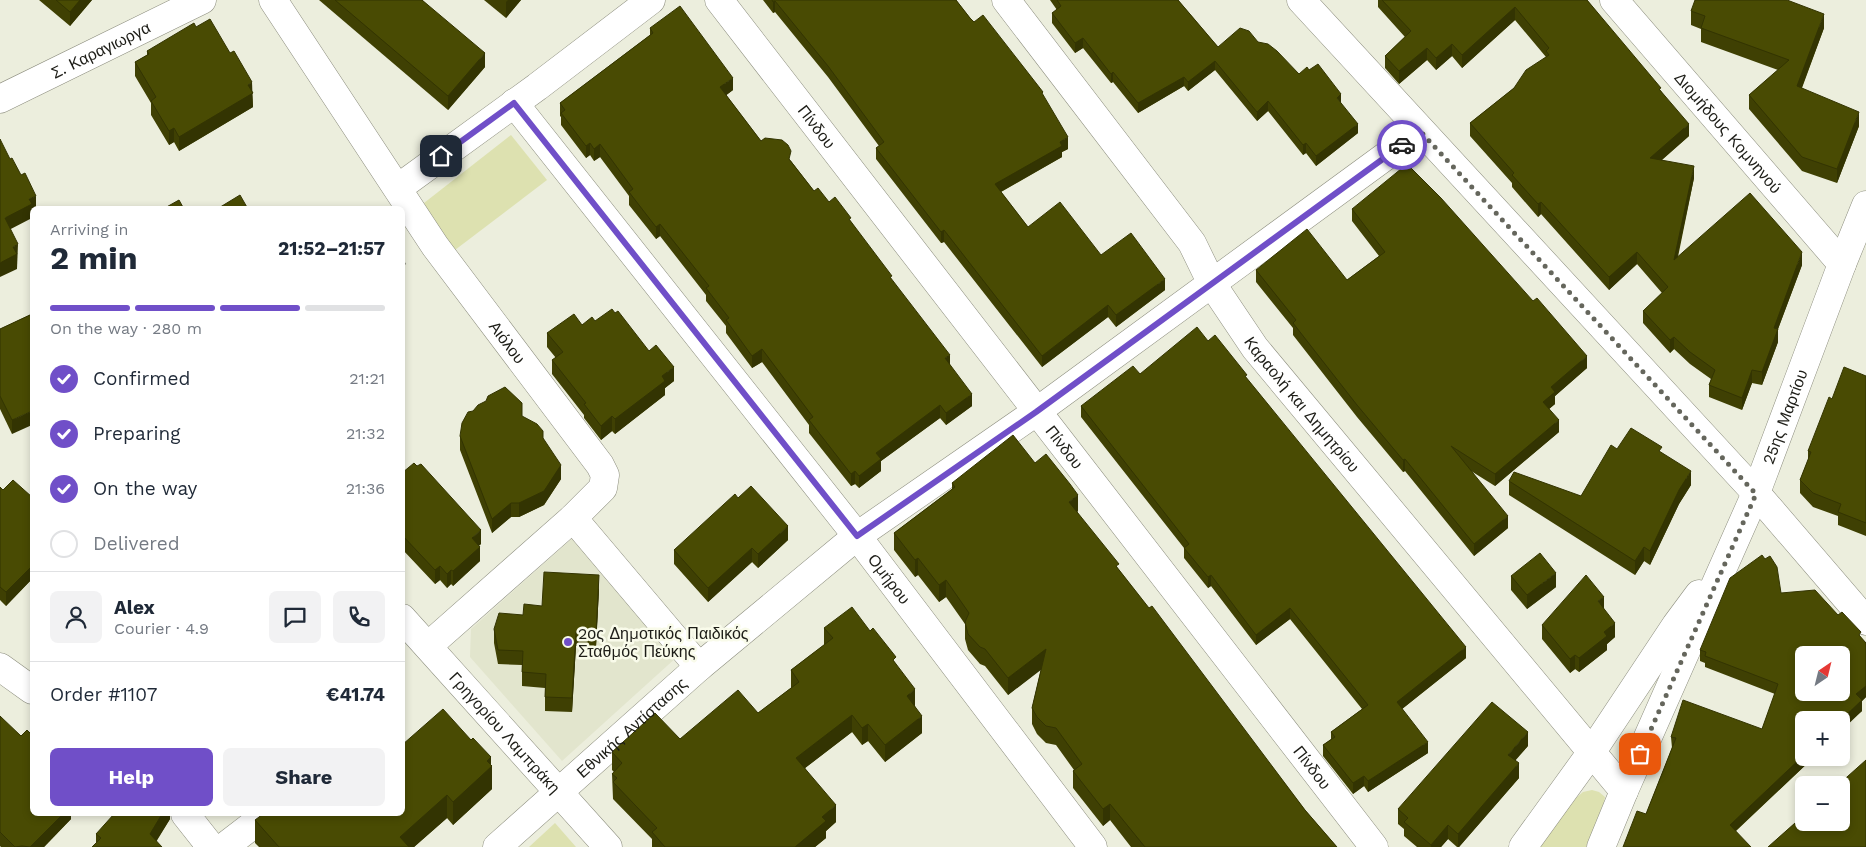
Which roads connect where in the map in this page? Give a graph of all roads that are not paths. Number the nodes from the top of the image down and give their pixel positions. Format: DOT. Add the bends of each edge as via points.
graph roads {
  1 [pos="202,0"];
  2 [pos="273,0"];
  3 [pos="650,0"];
  4 [pos="719,0"];
  5 [pos="1006,0"];
  6 [pos="1301,0"];
  7 [pos="1614,0"];
  8 [pos="0,99"];
  9 [pos="514,103"];
  10 [pos="1420,131"];
  11 [pos="398,188"];
  12 [pos="1866,205"];
  13 [pos="1842,264"];
  14 [pos="1212,284"];
  15 [pos="1036,412"];
  16 [pos="1756,494"];
  17 [pos="573,518"];
  18 [pos="857,536"];
  19 [pos="1728,556"];
  20 [pos="405,621"];
  21 [pos="1866,621"];
  22 [pos="428,646"];
  23 [pos="0,667"];
  24 [pos="699,667"];
  25 [pos="30,686"];
  26 [pos="1591,753"];
  27 [pos="1624,791"];
  28 [pos="558,792"];
  29 [pos="187,816"];
  30 [pos="264,816"];
  31 [pos="211,847"];
  32 [pos="224,847"];
  33 [pos="497,847"];
  34 [pos="608,847"];
  35 [pos="1094,847"];
  36 [pos="1374,847"];
  37 [pos="1523,847"];
  38 [pos="1601,847"];
  1 -- 8 [label="street, Σ. Καραγιωργα"];
  2 -- 11 [label="street, Αιόλου"];
  3 -- 9 [label="street"];
  4 -- 15 [label="street, Πίνδου"];
  5 -- 14 [label="street, Καραολή και Δημητρίου" via="1192,243"];
  6 -- 10 [label="street"];
  7 -- 13 [label="street, Διομήδους Κομνηνού"];
  9 -- 11 [label="street"];
  9 -- 18 [label="street, Ομήρου"];
  10 -- 14 [label="street, Εθνικής Αντίστασης"];
  10 -- 16 [label="street"];
  11 -- 17 [label="street, Αιόλου" via="435,246 600,465 605,475 603,488"];
  12 -- 13 [label="street, 25ης Μαρτίου"];
  13 -- 16 [label="street, 25ης Μαρτίου"];
  14 -- 15 [label="street, Εθνικής Αντίστασης"];
  14 -- 26 [label="street, Καραολή και Δημητρίου" via="1255,348"];
  15 -- 18 [label="street, Εθνικής Αντίστασης"];
  15 -- 36 [label="street, Πίνδου"];
  16 -- 19 [label="street, 25ης Μαρτίου"];
  16 -- 21 [label="street"];
  17 -- 22 [label="street, Αιόλου"];
  17 -- 24 [label="street"];
  18 -- 24 [label="street, Εθνικής Αντίστασης"];
  18 -- 35 [label="street, Ομήρου"];
  19 -- 26 [label="street" via="1676,625"];
  19 -- 27 [label="street, 25ης Μαρτίου"];
  20 -- 22 [label="street, Γρηγορίου Λαμπράκη"];
  22 -- 28 [label="street, Γρηγορίου Λαμπράκη"];
  23 -- 25 [label="street"];
  24 -- 28 [label="street, Εθνικής Αντίστασης"];
  26 -- 27 [label="street, Καραολή και Δημητρίου"];
  26 -- 37 [label="street"];
  27 -- 38 [label="street, 25ης Μαρτίου"];
  28 -- 33 [label="street, Εθνικής Αντίστασης"];
  28 -- 34 [label="street, Γρηγορίου Λαμπράκη"];
  29 -- 31 [label="street"];
  30 -- 32 [label="street"];
}
